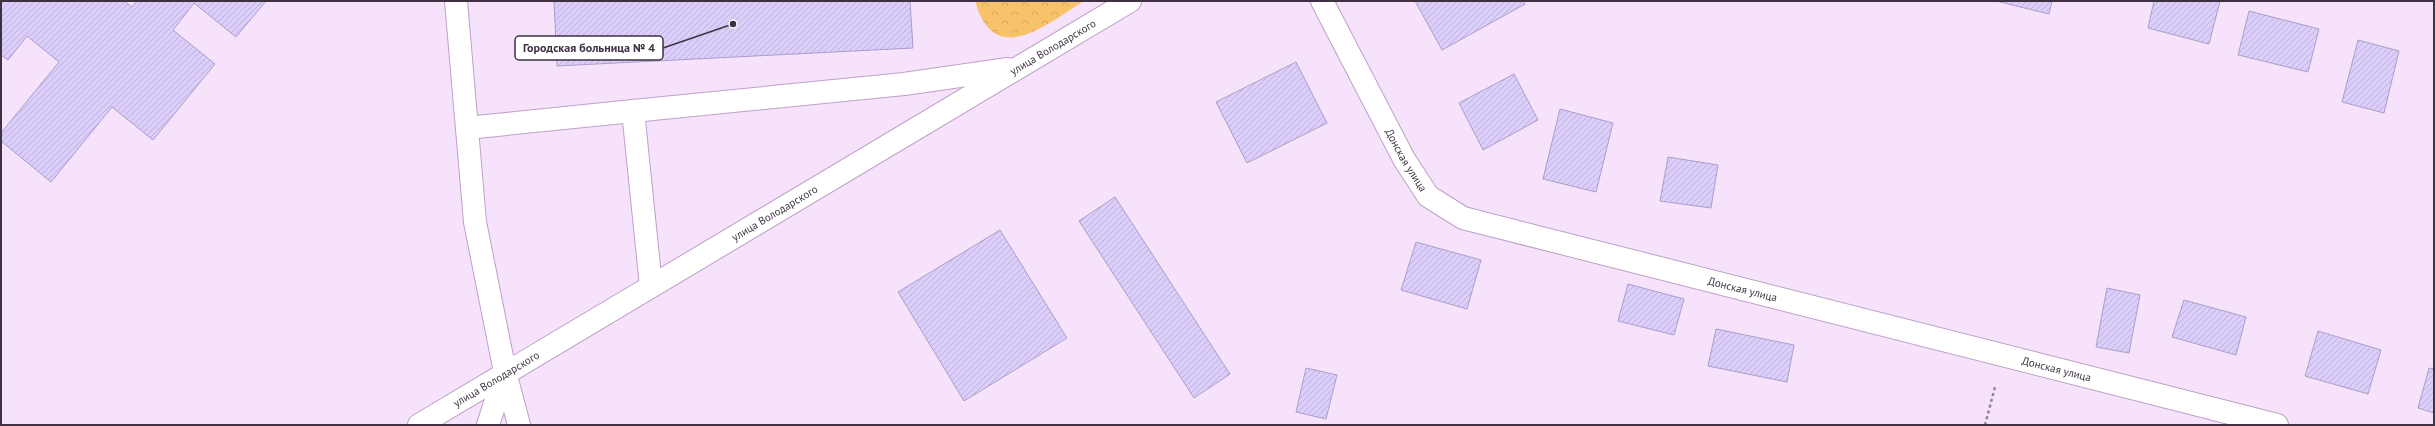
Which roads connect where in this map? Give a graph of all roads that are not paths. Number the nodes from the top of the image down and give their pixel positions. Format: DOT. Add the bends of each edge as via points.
graph roads {
  1 [pos="456,1"];
  2 [pos="1130,1"];
  3 [pos="1322,1"];
  4 [pos="1017,68"];
  5 [pos="633,111"];
  6 [pos="467,128"];
  7 [pos="651,286"];
  8 [pos="505,372"];
  9 [pos="419,425"];
  10 [pos="488,425"];
  11 [pos="519,425"];
  12 [pos="2277,425"];
  1 -- 6 [label="street"];
  2 -- 4 [label="street, улица Володарского"];
  3 -- 12 [label="street, Донская улица" via="1404,159 1428,196 1462,218"];
  4 -- 5 [label="street" via="904,84"];
  4 -- 7 [label="street, улица Володарского"];
  5 -- 6 [label="street"];
  5 -- 7 [label="street"];
  6 -- 8 [label="street" via="475,222"];
  7 -- 8 [label="street, улица Володарского"];
  8 -- 9 [label="street, улица Володарского"];
  8 -- 10 [label="street"];
  8 -- 11 [label="street"];
}
